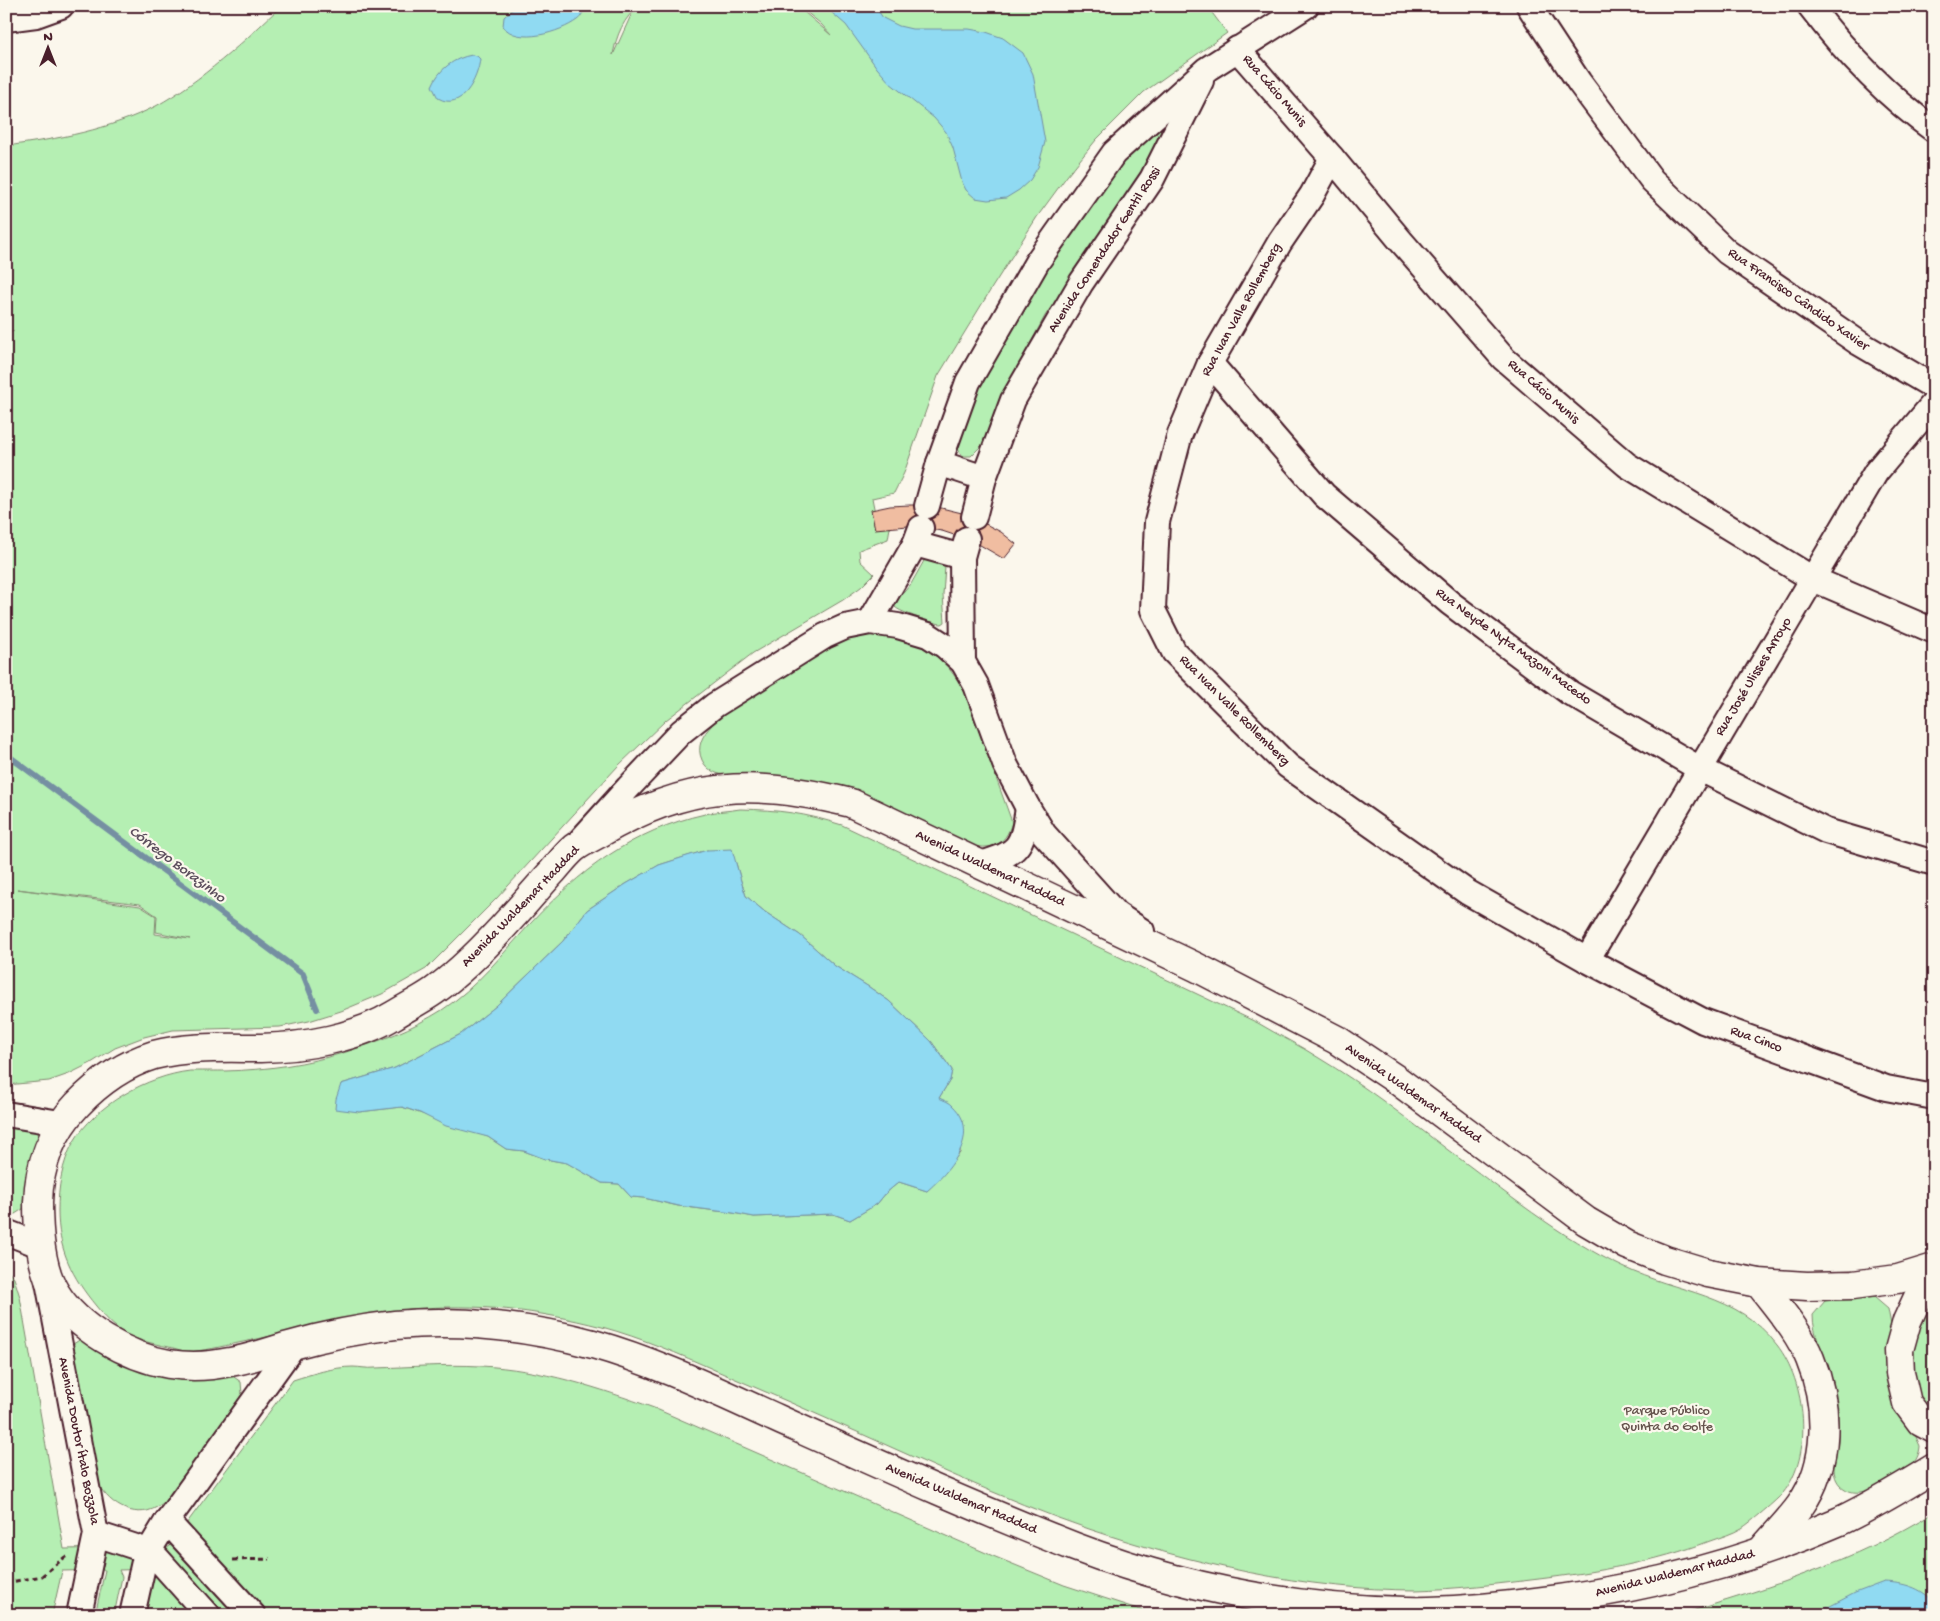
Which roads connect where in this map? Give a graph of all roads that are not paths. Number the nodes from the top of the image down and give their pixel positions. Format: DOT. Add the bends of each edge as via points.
graph roads {
  1 [pos="61,6"];
  2 [pos="1306,6"];
  3 [pos="1529,6"];
  4 [pos="1810,6"];
  5 [pos="6,19"];
  6 [pos="1237,48"];
  7 [pos="1207,68"];
  8 [pos="1934,130"];
  9 [pos="1332,158"];
  10 [pos="1354,184"];
  11 [pos="1312,195"];
  12 [pos="1210,363"];
  13 [pos="1934,387"];
  14 [pos="1934,403"];
  15 [pos="939,463"];
  16 [pos="984,478"];
  17 [pos="921,526"];
  18 [pos="968,538"];
  19 [pos="1813,579"];
  20 [pos="870,622"];
  21 [pos="1934,631"];
  22 [pos="963,662"];
  23 [pos="1700,769"];
  24 [pos="1028,808"];
  25 [pos="573,849"];
  26 [pos="1934,863"];
  27 [pos="980,864"];
  28 [pos="1588,960"];
  29 [pos="1196,967"];
  30 [pos="1934,1097"];
  31 [pos="6,1114"];
  32 [pos="60,1123"];
  33 [pos="6,1232"];
  34 [pos="43,1256"];
  35 [pos="1934,1268"];
  36 [pos="1934,1278"];
  37 [pos="1759,1283"];
  38 [pos="294,1345"];
  39 [pos="1934,1429"];
  40 [pos="1934,1468"];
  41 [pos="167,1521"];
  42 [pos="96,1534"];
  43 [pos="148,1551"];
  44 [pos="1761,1552"];
  45 [pos="79,1615"];
  46 [pos="132,1615"];
  47 [pos="208,1615"];
  48 [pos="253,1615"];
  1 -- 5 [label="street" via="36,15"];
  2 -- 6 [label="street"];
  3 -- 13 [label="street, Rua Francisco Cândido Xavier" via="1579,82 1652,180 1727,252 1859,343"];
  4 -- 8 [label="street" via="1835,39 1909,112"];
  6 -- 7 [label="street"];
  6 -- 9 [label="street, Rua Cácio Munis"];
  7 -- 15 [label="street" via="1114,153 1037,262 968,382"];
  7 -- 16 [label="street, Avenida Comendador Gentil Rossi" via="1152,180 1080,283 1013,400"];
  9 -- 10 [label="street, Rua Cácio Munis"];
  9 -- 11 [label="street, Rua Ivan Valle Rollemberg"];
  10 -- 11 [label="street"];
  10 -- 19 [label="street, Rua Cácio Munis" via="1511,365 1627,465"];
  11 -- 12 [label="street, Rua Ivan Valle Rollemberg" via="1280,242"];
  12 -- 23 [label="street, Rua Neyde Nyta Mazoni Macedo" via="1324,495 1450,603 1570,693"];
  12 -- 28 [label="street, Rua Ivan Valle Rollemberg" via="1180,434 1157,522 1153,610 1174,652 1288,766 1467,892"];
  14 -- 19 [label="street, Rua José Ulisses Arroyo" via="1876,472"];
  15 -- 16 [label="street"];
  15 -- 17 [label="street"];
  16 -- 18 [label="street, Avenida Comendador Gentil Rossi"];
  17 -- 18 [label="street"];
  17 -- 20 [label="street"];
  18 -- 22 [label="street, Avenida Comendador Gentil Rossi"];
  19 -- 21 [label="street, Rua Cácio Munis"];
  19 -- 23 [label="street, Rua José Ulisses Arroyo"];
  20 -- 22 [label="street" via="928,635"];
  20 -- 25 [label="street" via="845,627 825,636 716,705 681,732"];
  22 -- 24 [label="street" via="976,685 1005,764"];
  23 -- 26 [label="street, Rua Neyde Nyta Mazoni Macedo" via="1826,831"];
  23 -- 28 [label="street, Rua José Ulisses Arroyo"];
  24 -- 27 [label="street" via="1024,833 1016,849 1003,858"];
  24 -- 29 [label="street" via="1044,834 1116,914"];
  25 -- 27 [label="main road, Avenida Waldemar Haddad" via="624,819 657,805 702,791 740,787 815,794 851,803"];
  25 -- 32 [label="main road, Avenida Waldemar Haddad" via="471,960 432,992 382,1023 327,1041 272,1048 189,1050 153,1056 121,1069 89,1093"];
  27 -- 29 [label="main road, Avenida Waldemar Haddad"];
  28 -- 30 [label="street, Rua Cinco" via="1703,1021 1886,1088"];
  29 -- 37 [label="main road, Avenida Waldemar Haddad" via="1344,1045 1397,1080 1586,1221 1627,1245 1708,1273"];
  31 -- 32 [label="street"];
  32 -- 34 [label="main road, Avenida Waldemar Haddad" via="40,1181 38,1209"];
  33 -- 34 [label="street"];
  34 -- 38 [label="main road, Avenida Waldemar Haddad" via="53,1289 80,1322 110,1343 164,1363 233,1362"];
  34 -- 42 [label="street, Avenida Doutor Ítalo Bozzola"];
  35 -- 37 [label="main road, Avenida Waldemar Haddad" via="1898,1279 1853,1285"];
  36 -- 39 [label="main road" via="1915,1303 1899,1350 1906,1403 1921,1422"];
  37 -- 44 [label="main road" via="1810,1358 1821,1389 1824,1420 1816,1476 1801,1505"];
  38 -- 41 [label="street"];
  38 -- 44 [label="main road, Avenida Waldemar Haddad" via="350,1331 404,1324 454,1324 522,1330 591,1344 661,1367 890,1469 1144,1572 1294,1602 1409,1611 1466,1610 1614,1590"];
  40 -- 44 [label="main road, Avenida Waldemar Haddad" via="1845,1518"];
  41 -- 43 [label="street"];
  41 -- 48 [label="street"];
  42 -- 43 [label="street"];
  42 -- 45 [label="street, Avenida Doutor Ítalo Bozzola"];
  43 -- 46 [label="street"];
  43 -- 47 [label="street"];
}
